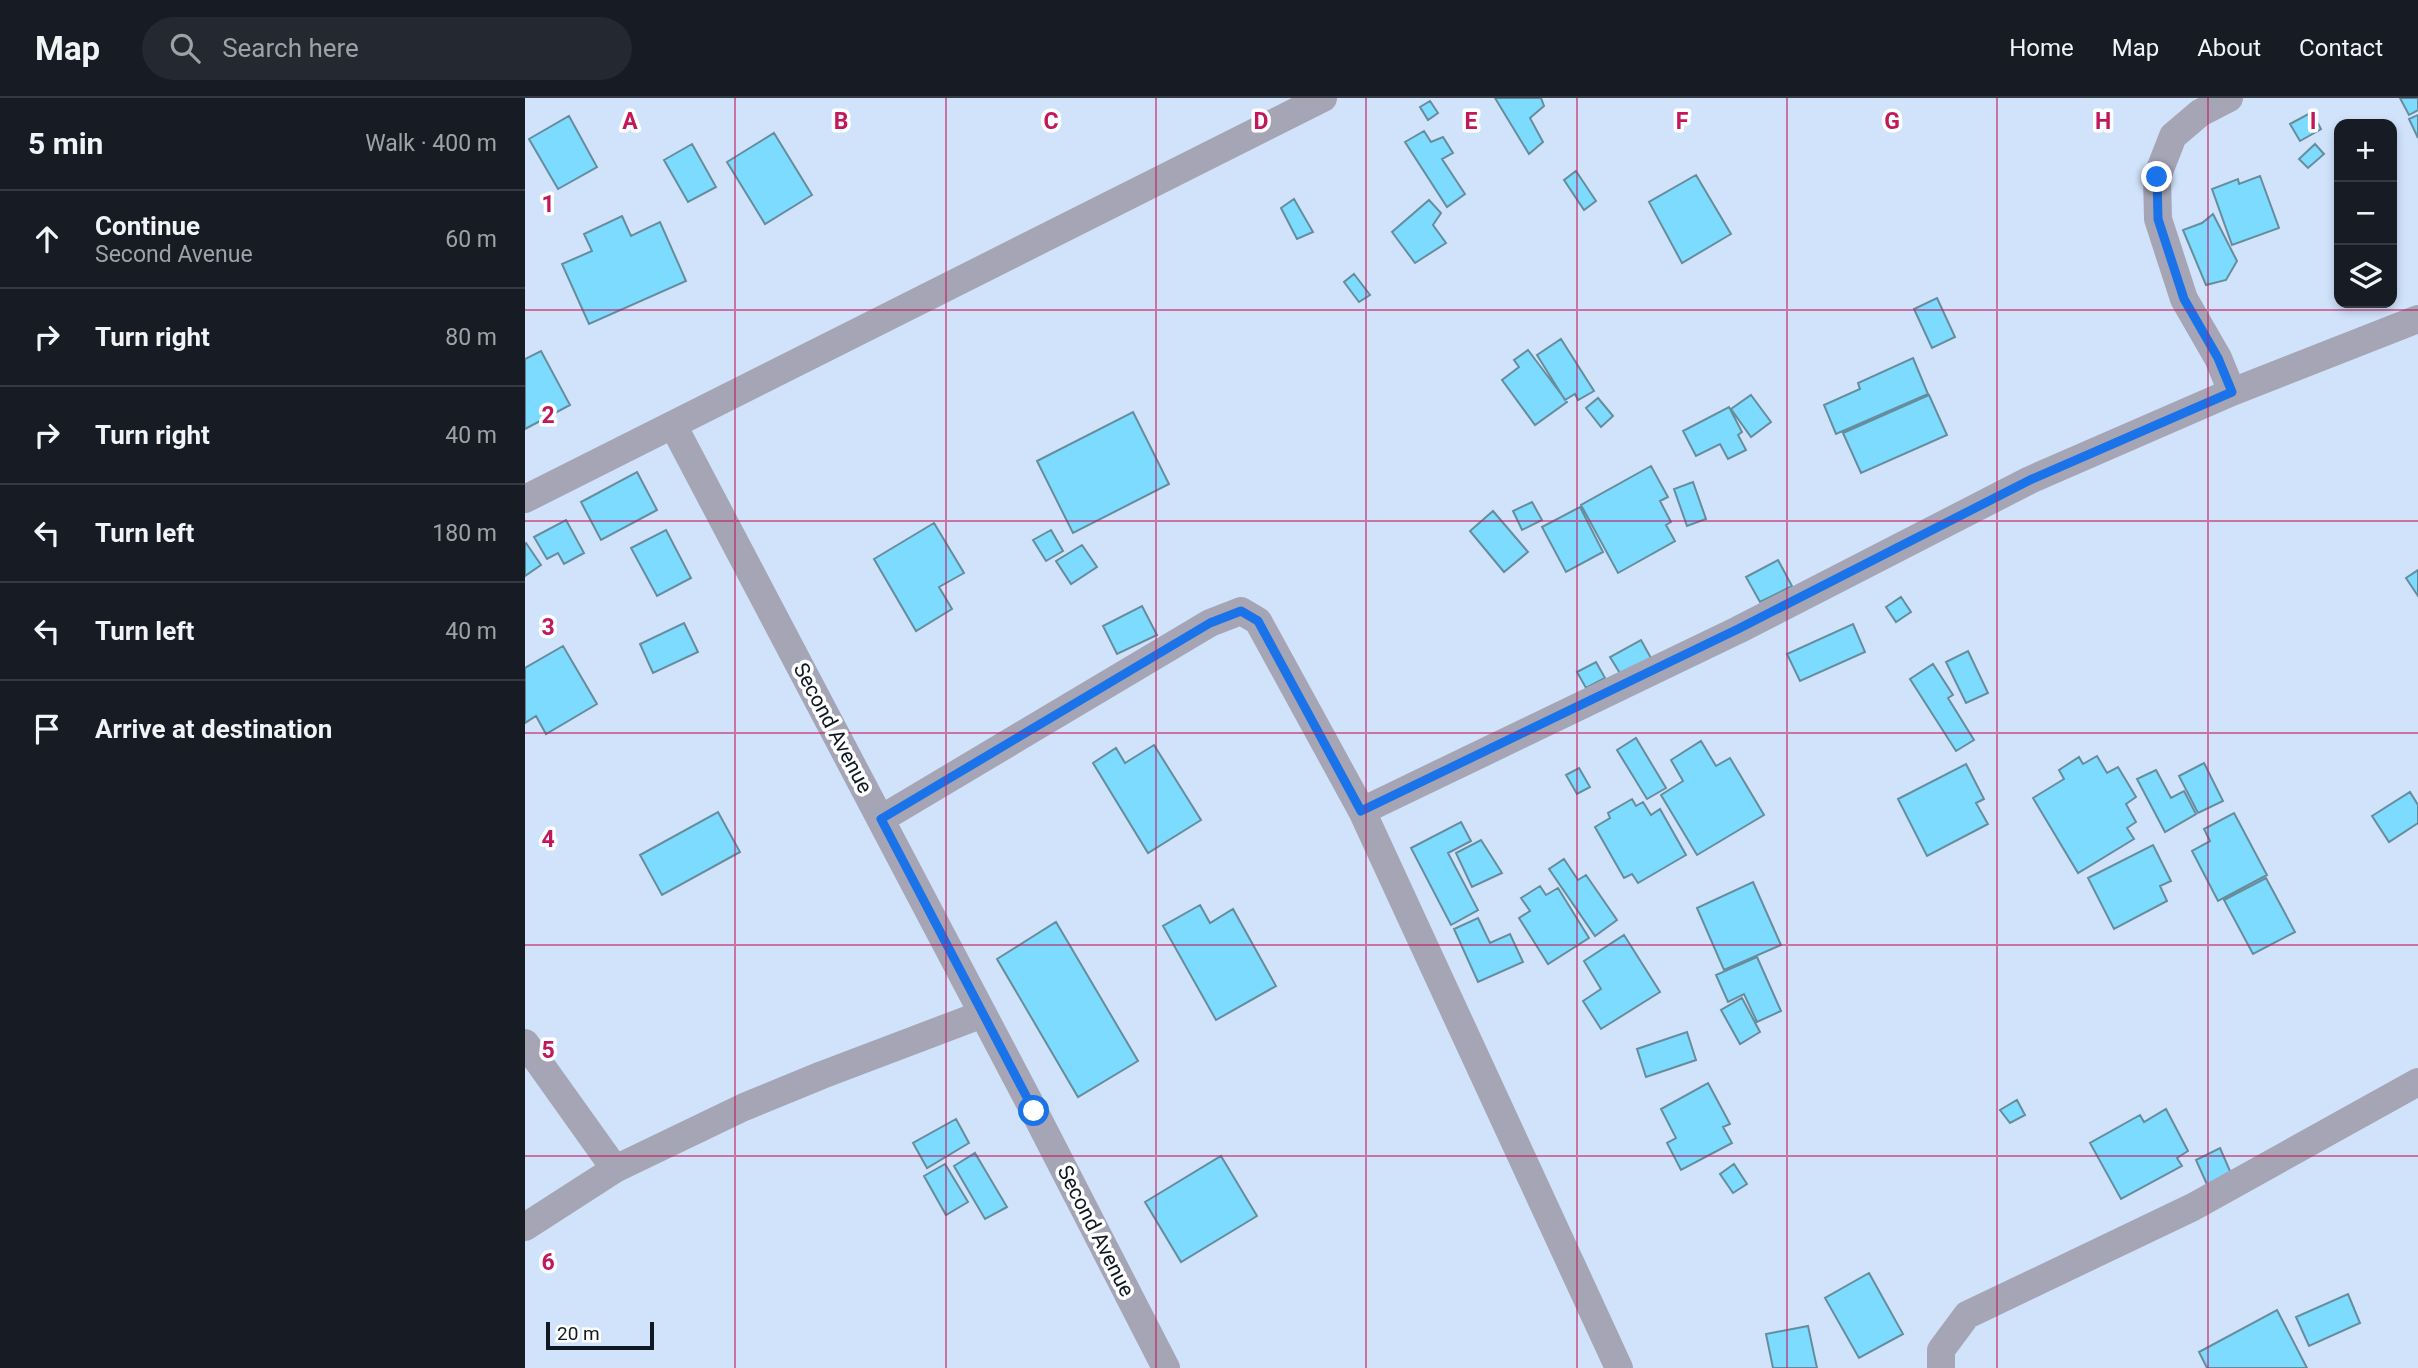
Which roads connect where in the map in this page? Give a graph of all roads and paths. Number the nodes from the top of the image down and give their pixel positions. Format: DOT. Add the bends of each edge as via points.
graph roads {
  1 [pos="1323,98"];
  2 [pos="2229,98"];
  3 [pos="2418,319"];
  4 [pos="2232,392"];
  5 [pos="673,425"];
  6 [pos="525,499"];
  7 [pos="1361,811"];
  8 [pos="881,819"];
  9 [pos="983,1014"];
  10 [pos="525,1043"];
  11 [pos="2418,1082"];
  12 [pos="615,1170"];
  13 [pos="525,1227"];
  14 [pos="1166,1368"];
  15 [pos="1619,1368"];
  16 [pos="1941,1368"];
  1 -- 5 [label="street"];
  2 -- 4 [label="street" via="2200,113 2173,136 2157,177 2158,219 2184,299"];
  3 -- 4 [label="street"];
  4 -- 7 [label="street" via="2030,480 1738,629"];
  5 -- 6 [label="street"];
  5 -- 8 [label="street, Second Avenue"];
  7 -- 8 [label="street" via="1258,621 1241,611 1210,623"];
  7 -- 15 [label="street"];
  8 -- 9 [label="street, Second Avenue"];
  9 -- 12 [label="street" via="744,1107"];
  9 -- 14 [label="street, Second Avenue"];
  10 -- 12 [label="street"];
  11 -- 16 [label="street" via="2193,1207 1967,1315 1941,1350"];
  12 -- 13 [label="street"];
}
